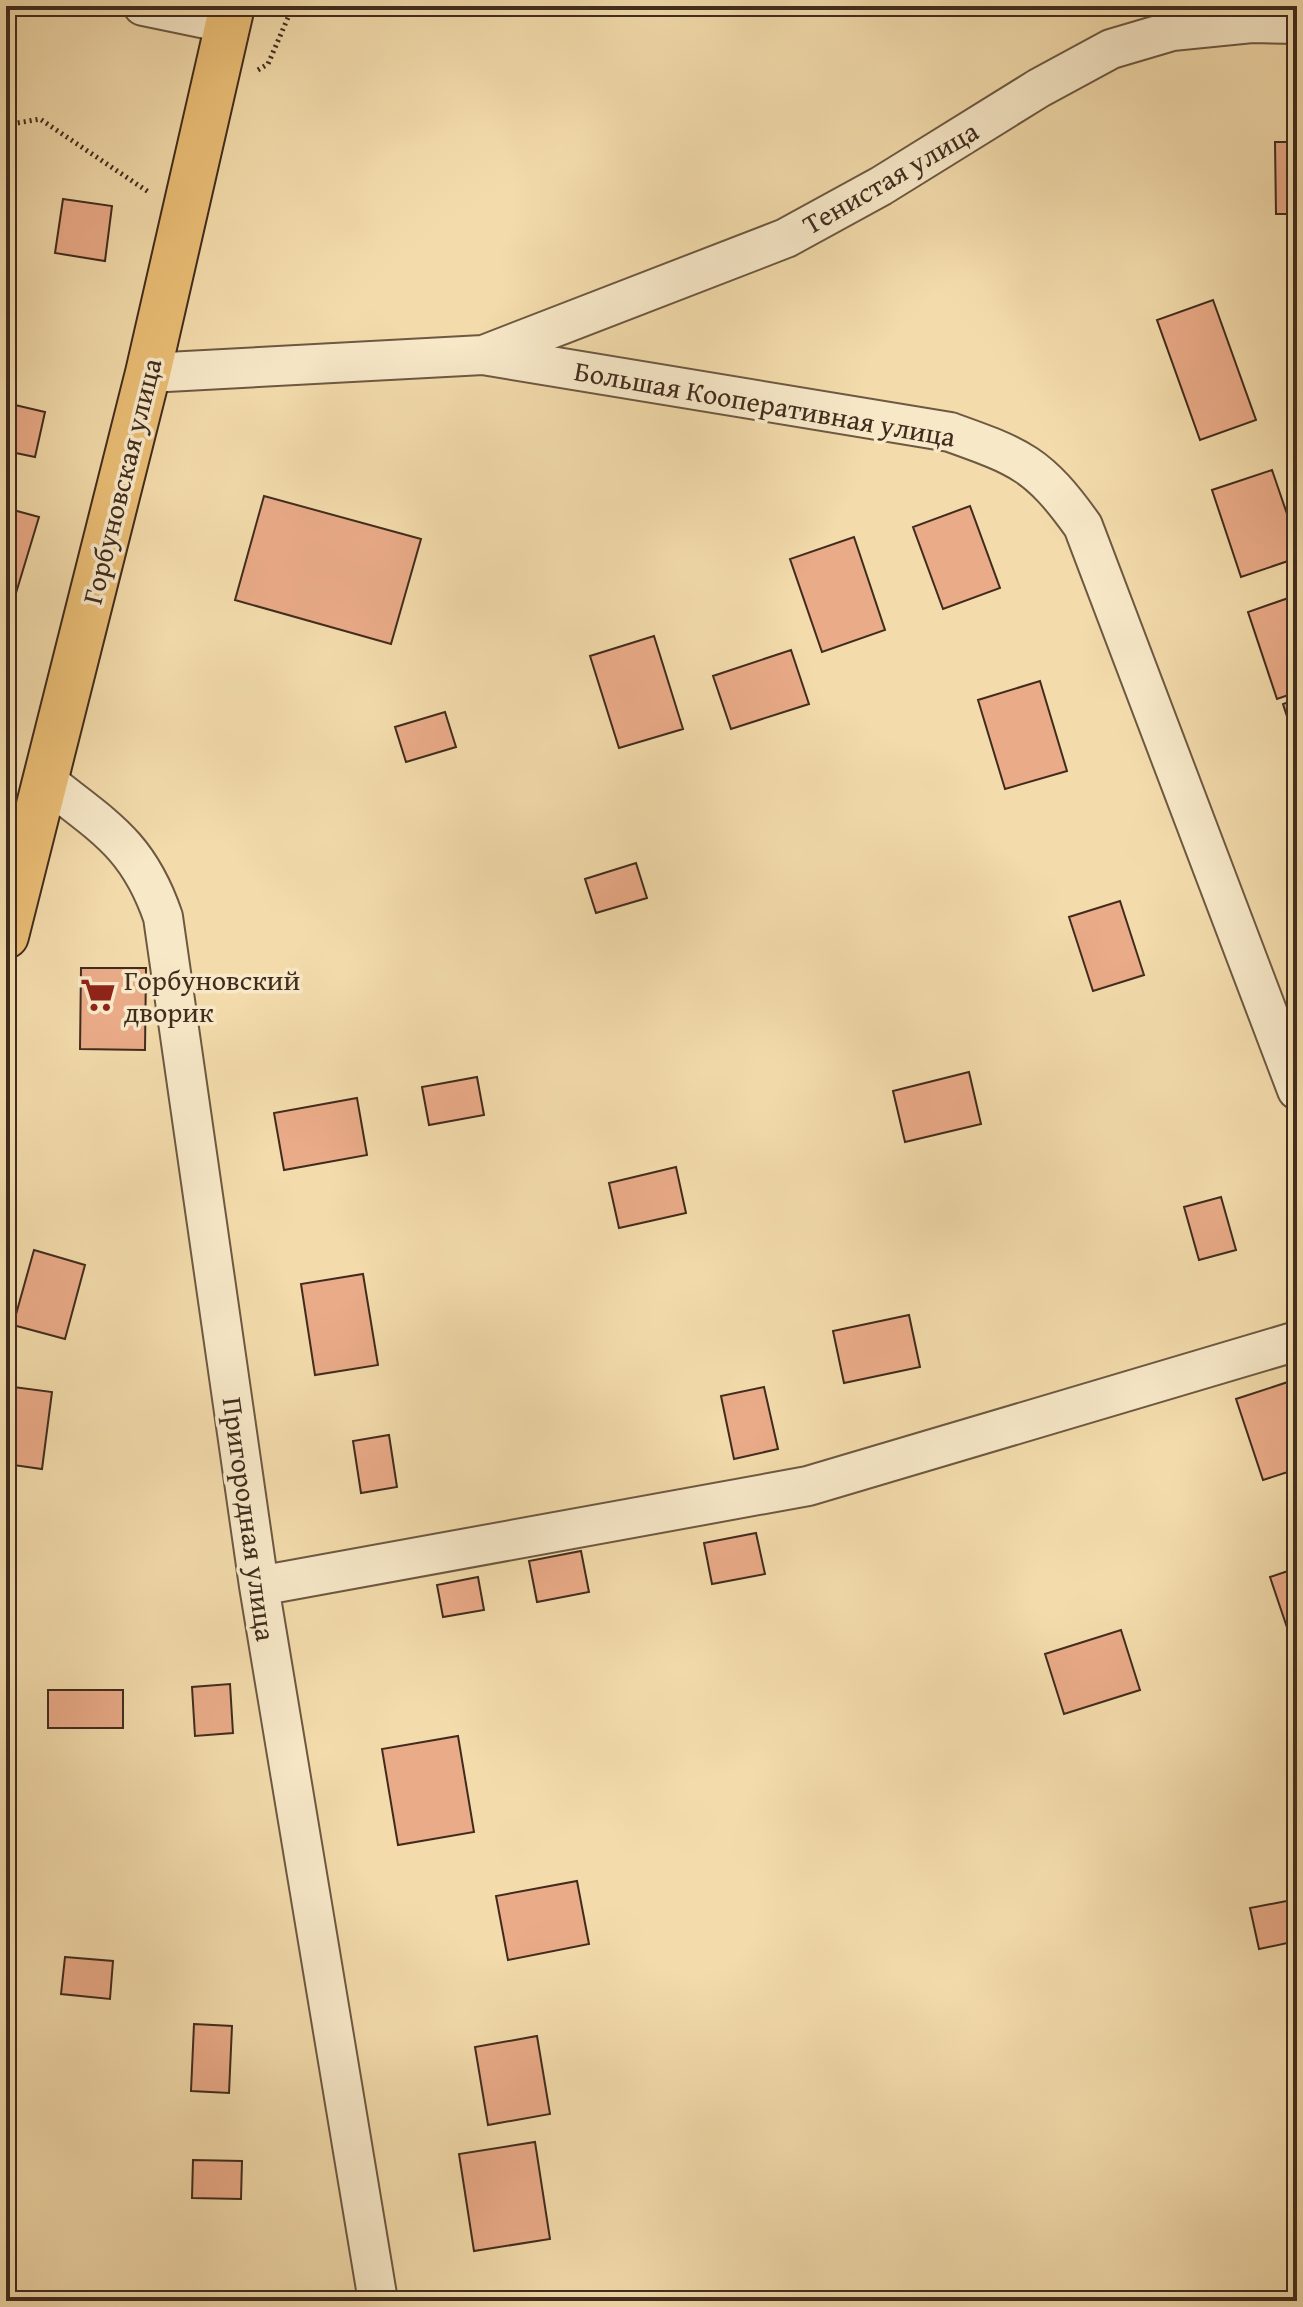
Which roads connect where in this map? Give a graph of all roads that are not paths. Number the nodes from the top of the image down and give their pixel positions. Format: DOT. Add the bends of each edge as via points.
graph roads {
  1 [pos="143,6"];
  2 [pos="231,15"];
  3 [pos="1297,24"];
  4 [pos="483,355"];
  5 [pos="148,373"];
  6 [pos="46,781"];
  7 [pos="6,936"];
  8 [pos="1297,1090"];
  9 [pos="1297,1341"];
  10 [pos="259,1586"];
  11 [pos="378,2301"];
  1 -- 2 [label="street"];
  2 -- 5 [label="main road, Горбуновская улица"];
  3 -- 4 [label="street, Тенистая улица" via="1172,31 1111,49 786,238"];
  4 -- 5 [label="street, Большая Кооперативная улица"];
  4 -- 8 [label="street, Большая Кооперативная улица" via="950,432 1016,455 1056,488 1083,526"];
  5 -- 6 [label="main road, Горбуновская улица"];
  6 -- 7 [label="main road, Горбуновская улица"];
  6 -- 10 [label="street, Пригородная улица" via="123,842 151,881 163,917"];
  9 -- 10 [label="street" via="808,1486"];
  10 -- 11 [label="street, Пригородная улица"];
}
